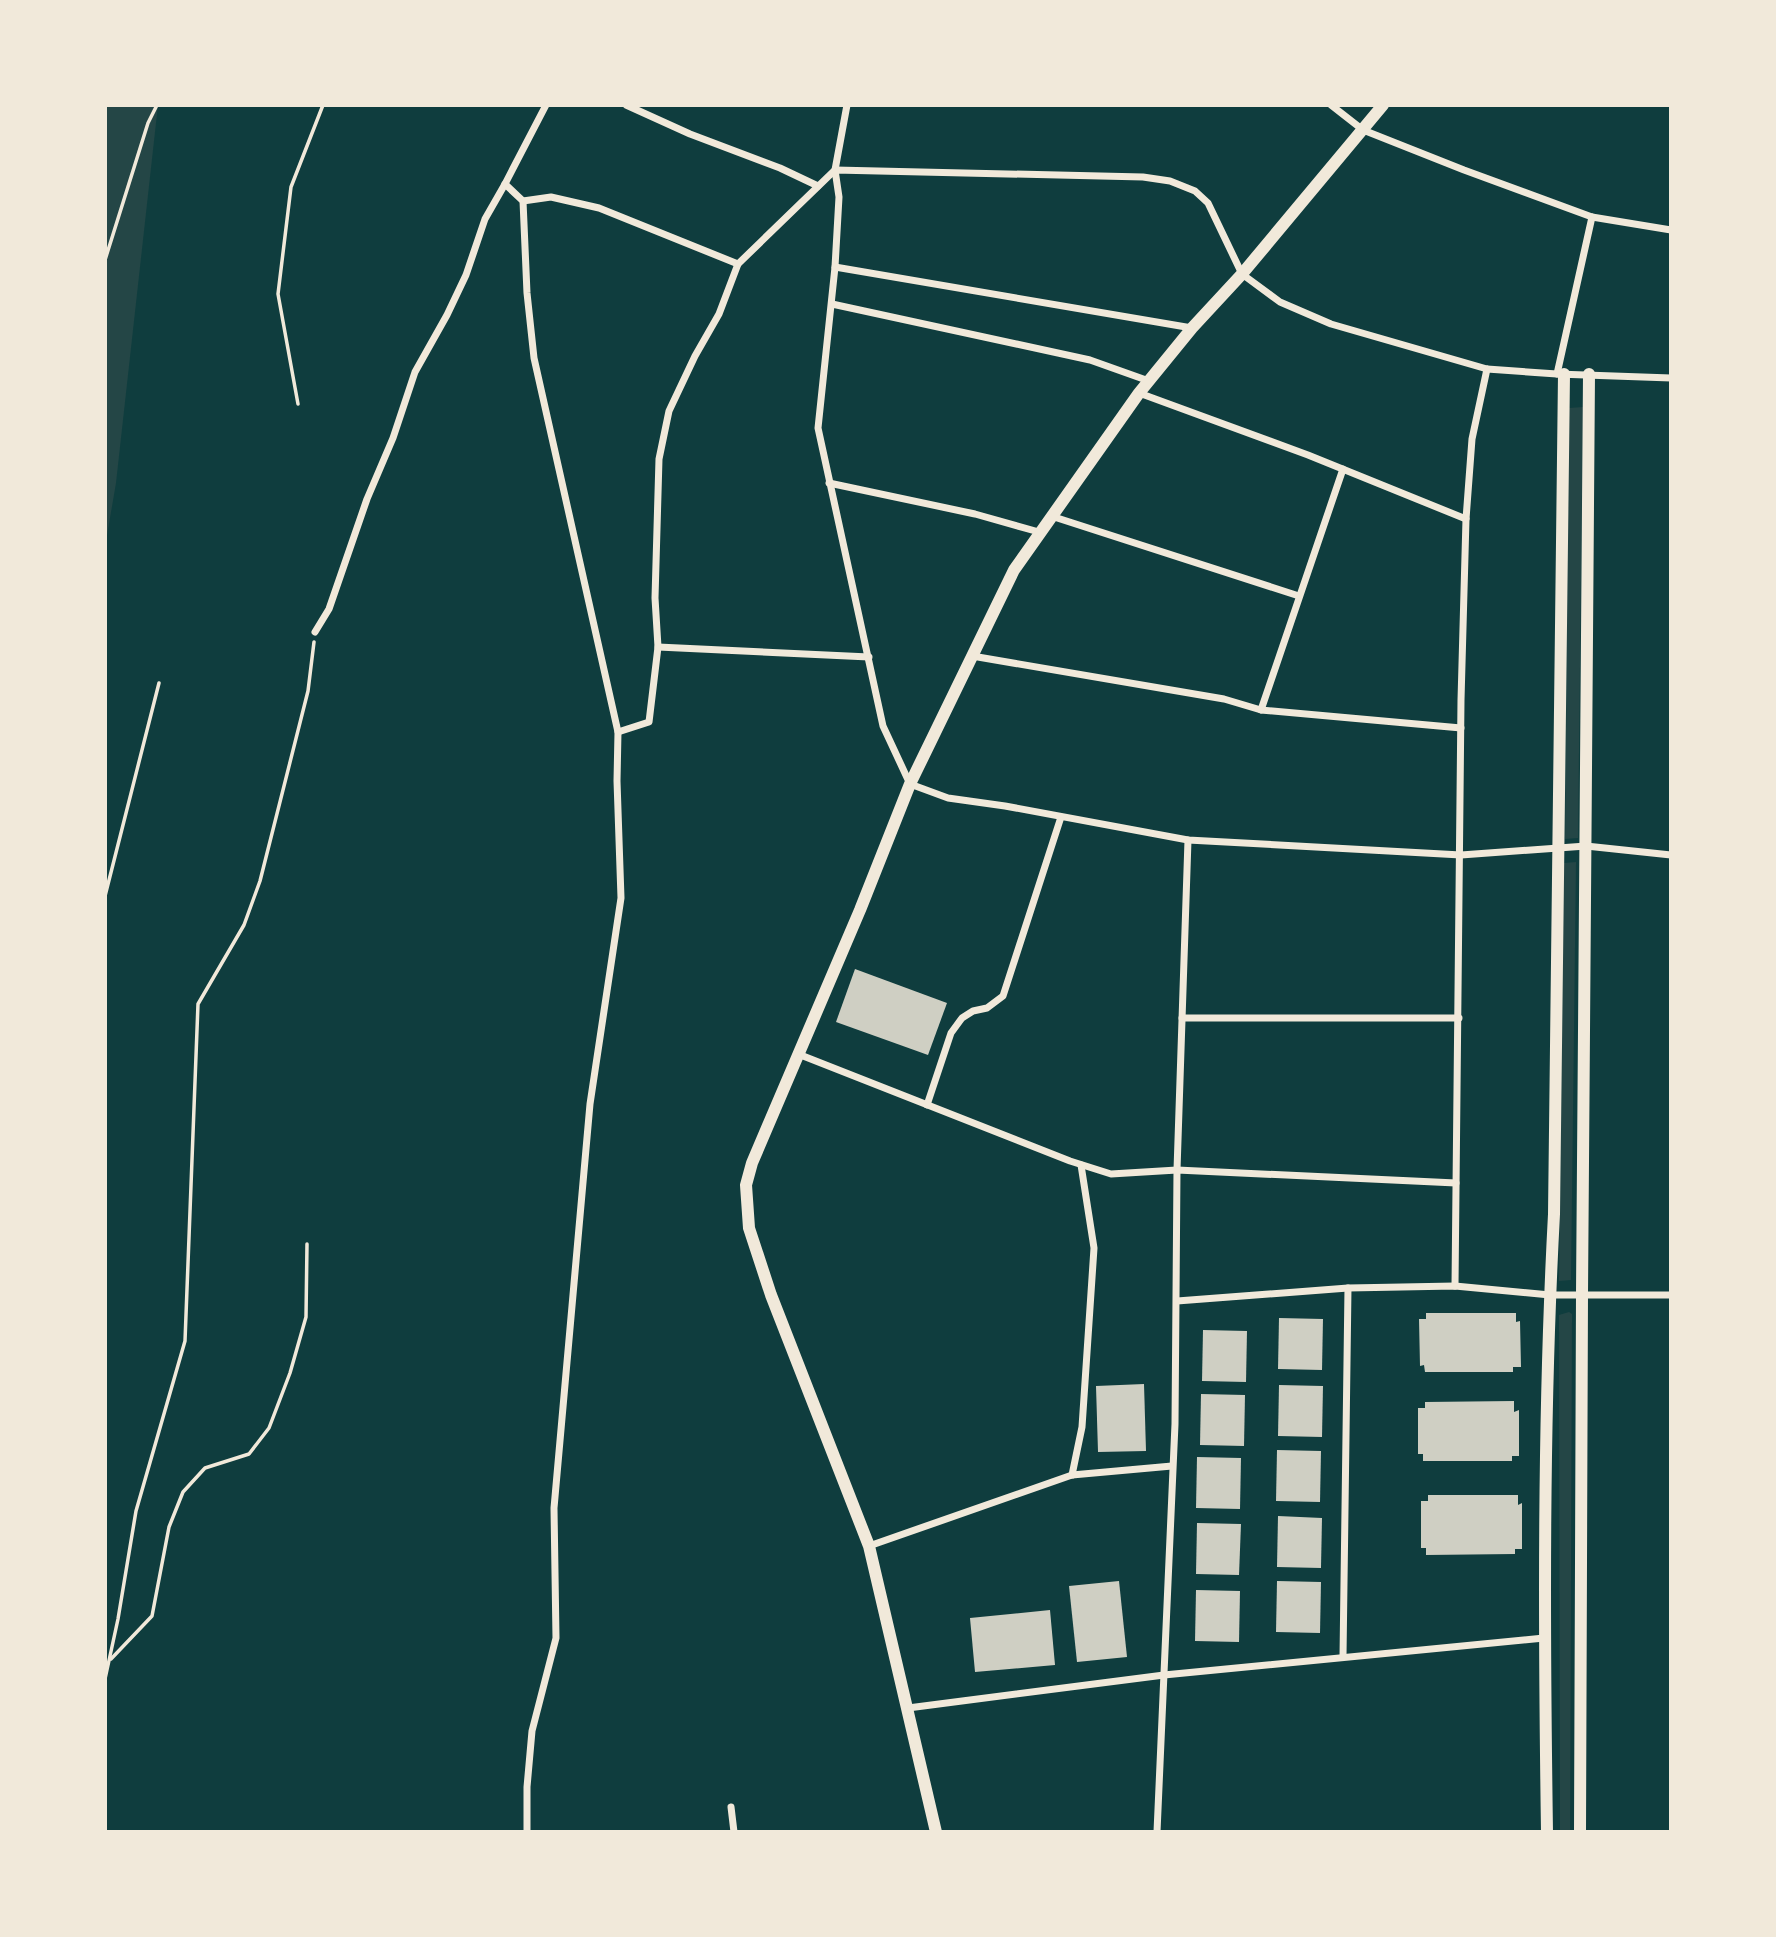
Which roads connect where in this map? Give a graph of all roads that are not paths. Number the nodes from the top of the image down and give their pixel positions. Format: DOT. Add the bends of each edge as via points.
graph roads {
  1 [pos="546,105"];
  2 [pos="626,105"];
  3 [pos="847,105"];
  4 [pos="1331,105"];
  5 [pos="1382,105"];
  6 [pos="1363,130"];
  7 [pos="835,170"];
  8 [pos="505,184"];
  9 [pos="818,186"];
  10 [pos="523,201"];
  11 [pos="1592,217"];
  12 [pos="1671,230"];
  13 [pos="738,264"];
  14 [pos="835,267"];
  15 [pos="1242,274"];
  16 [pos="832,304"];
  17 [pos="1192,328"];
  18 [pos="1487,369"];
  19 [pos="1560,374"];
  20 [pos="1589,374"];
  21 [pos="1671,378"];
  22 [pos="1149,381"];
  23 [pos="1139,393"];
  24 [pos="1343,469"];
  25 [pos="829,483"];
  26 [pos="1051,516"];
  27 [pos="1466,519"];
  28 [pos="1040,532"];
  29 [pos="1299,596"];
  30 [pos="315,632"];
  31 [pos="658,647"];
  32 [pos="972,656"];
  33 [pos="869,657"];
  34 [pos="1261,710"];
  35 [pos="1461,728"];
  36 [pos="618,732"];
  37 [pos="910,784"];
  38 [pos="1061,817"];
  39 [pos="1188,840"];
  40 [pos="1586,846"];
  41 [pos="1558,849"];
  42 [pos="1461,855"];
  43 [pos="1671,855"];
  44 [pos="1182,1018"];
  45 [pos="1459,1018"];
  46 [pos="797,1054"];
  47 [pos="927,1105"];
  48 [pos="1081,1165"];
  49 [pos="1177,1170"];
  50 [pos="1455,1183"];
  51 [pos="1455,1286"];
  52 [pos="1348,1288"];
  53 [pos="1582,1293"];
  54 [pos="1550,1295"];
  55 [pos="1671,1295"];
  56 [pos="1177,1301"];
  57 [pos="1172,1466"];
  58 [pos="1072,1475"];
  59 [pos="869,1546"];
  60 [pos="1544,1638"];
  61 [pos="1343,1657"];
  62 [pos="1164,1675"];
  63 [pos="908,1708"];
  64 [pos="731,1807"];
  65 [pos="527,1832"];
  66 [pos="734,1832"];
  67 [pos="936,1832"];
  68 [pos="1157,1832"];
  69 [pos="1547,1832"];
  70 [pos="1580,1832"];
  1 -- 8 [label="street"];
  2 -- 9 [label="street"];
  3 -- 7 [label="street"];
  4 -- 6 [label="street"];
  5 -- 6 [label="street"];
  6 -- 11 [label="street"];
  6 -- 15 [label="street"];
  7 -- 9 [label="street"];
  7 -- 14 [label="street" via="839,197"];
  7 -- 15 [label="street" via="1170,181 1195,191 1208,203"];
  8 -- 10 [label="street"];
  8 -- 30 [label="street" via="485,219 447,315 415,372 329,609"];
  9 -- 13 [label="street"];
  10 -- 13 [label="street" via="551,197 599,208"];
  10 -- 36 [label="street" via="534,358"];
  11 -- 12 [label="street"];
  11 -- 19 [label="street"];
  13 -- 31 [label="street" via="719,314 669,411 661,447 654,598"];
  14 -- 16 [label="street"];
  14 -- 17 [label="street"];
  15 -- 17 [label="street"];
  15 -- 18 [label="street" via="1280,302 1331,324"];
  16 -- 22 [label="street" via="1090,360"];
  16 -- 25 [label="street" via="818,428"];
  17 -- 22 [label="street"];
  18 -- 19 [label="street"];
  18 -- 27 [label="street" via="1472,439"];
  19 -- 20 [label="street"];
  19 -- 41 [label="street"];
  20 -- 21 [label="street"];
  20 -- 40 [label="street"];
  22 -- 23 [label="street"];
  23 -- 24 [label="street"];
  23 -- 26 [label="street"];
  24 -- 27 [label="street"];
  24 -- 29 [label="street"];
  25 -- 28 [label="street" via="975,513"];
  25 -- 33 [label="street"];
  26 -- 28 [label="street"];
  26 -- 29 [label="street"];
  27 -- 35 [label="street"];
  28 -- 32 [label="street" via="1014,570"];
  29 -- 34 [label="street"];
  31 -- 33 [label="street"];
  31 -- 36 [label="street" via="649,722"];
  32 -- 34 [label="street" via="1224,699"];
  32 -- 37 [label="street"];
  33 -- 37 [label="street" via="883,726"];
  34 -- 35 [label="street"];
  35 -- 42 [label="street"];
  36 -- 65 [label="street" via="621,898 590,1104 554,1508 556,1638 533,1731"];
  37 -- 38 [label="street" via="948,798"];
  37 -- 46 [label="street"];
  38 -- 39 [label="street"];
  38 -- 47 [label="street" via="1003,996 962,1018 951,1034"];
  39 -- 42 [label="street"];
  39 -- 44 [label="street"];
  40 -- 41 [label="street"];
  40 -- 43 [label="street"];
  40 -- 53 [label="street"];
  41 -- 42 [label="street"];
  41 -- 54 [label="street"];
  42 -- 45 [label="street"];
  44 -- 45 [label="street"];
  44 -- 49 [label="street"];
  45 -- 50 [label="street"];
  46 -- 47 [label="street"];
  46 -- 59 [label="street" via="752,1163 746,1208 768,1286"];
  47 -- 48 [label="street"];
  48 -- 49 [label="street" via="1111,1174"];
  48 -- 58 [label="street" via="1094,1248 1082,1427"];
  49 -- 50 [label="street"];
  49 -- 56 [label="street"];
  50 -- 51 [label="street"];
  51 -- 52 [label="street"];
  51 -- 54 [label="street"];
  52 -- 56 [label="street"];
  52 -- 61 [label="street"];
  53 -- 54 [label="street"];
  53 -- 55 [label="street"];
  53 -- 70 [label="street"];
  54 -- 60 [label="street"];
  56 -- 57 [label="street"];
  57 -- 58 [label="street"];
  57 -- 62 [label="street"];
  58 -- 59 [label="street"];
  59 -- 63 [label="street"];
  60 -- 61 [label="street"];
  60 -- 69 [label="street"];
  61 -- 62 [label="street"];
  62 -- 63 [label="street"];
  62 -- 68 [label="street"];
  63 -- 67 [label="street"];
  64 -- 66 [label="street"];
}
